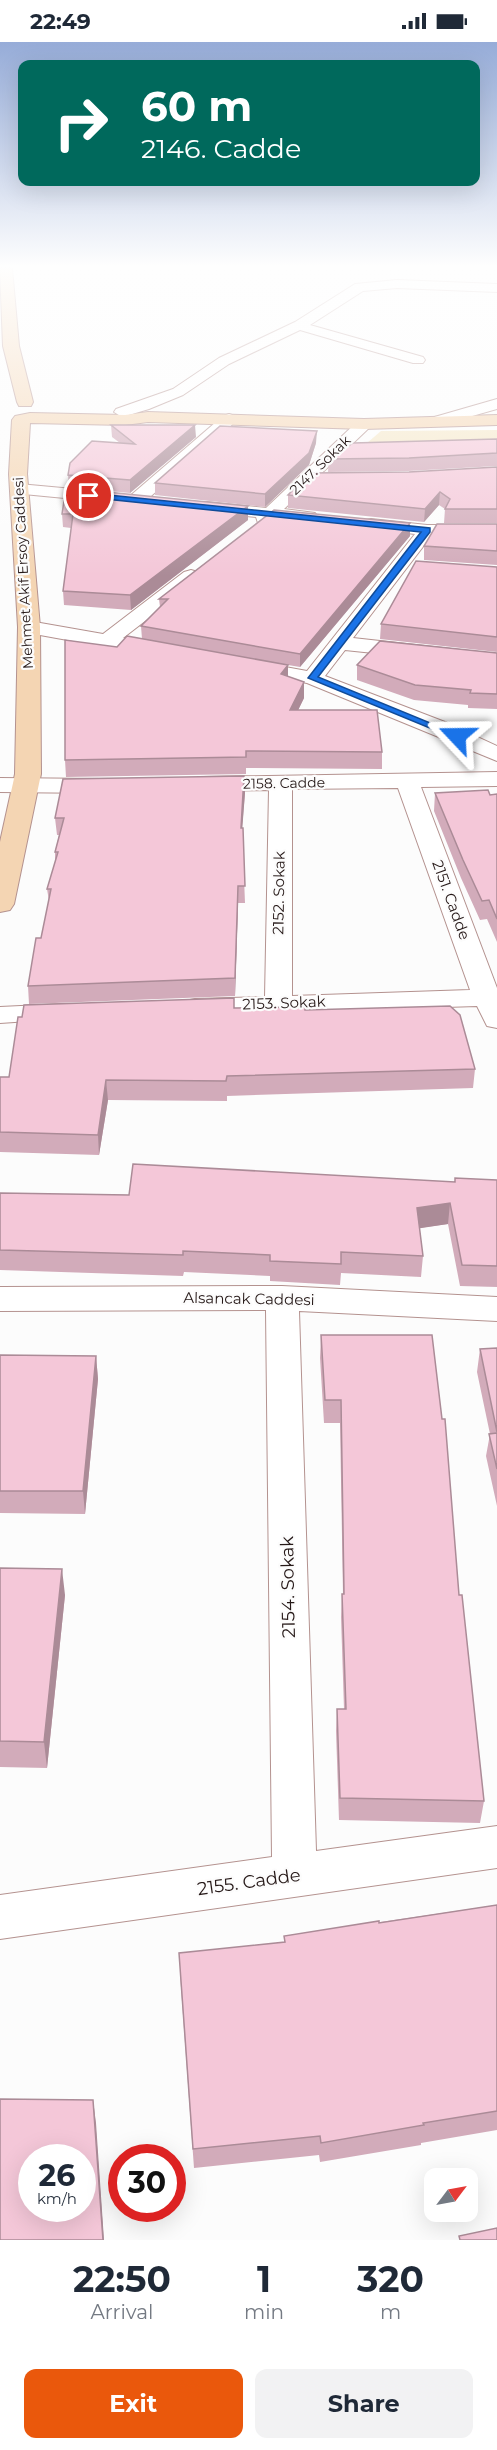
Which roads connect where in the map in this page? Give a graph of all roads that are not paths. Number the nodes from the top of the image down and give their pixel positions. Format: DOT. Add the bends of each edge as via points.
graph roads {
  1 [pos="16,371"];
  2 [pos="210,371"];
  3 [pos="6,402"];
  4 [pos="497,404"];
  5 [pos="23,414"];
  6 [pos="124,416"];
  7 [pos="229,419"];
  8 [pos="497,420"];
  9 [pos="437,421"];
  10 [pos="364,424"];
  11 [pos="57,435"];
  12 [pos="304,479"];
  13 [pos="327,479"];
  14 [pos="19,489"];
  15 [pos="136,500"];
  16 [pos="158,502"];
  17 [pos="192,506"];
  18 [pos="271,513"];
  19 [pos="327,519"];
  20 [pos="349,522"];
  21 [pos="253,528"];
  22 [pos="427,530"];
  23 [pos="497,530"];
  24 [pos="207,563"];
  25 [pos="399,566"];
  26 [pos="421,568"];
  27 [pos="29,627"];
  28 [pos="107,641"];
  29 [pos="340,643"];
  30 [pos="176,653"];
  31 [pos="497,660"];
  32 [pos="233,664"];
  33 [pos="312,678"];
  34 [pos="497,754"];
  35 [pos="497,779"];
  36 [pos="407,780"];
  37 [pos="281,783"];
  38 [pos="0,785"];
  39 [pos="176,785"];
  40 [pos="118,786"];
  41 [pos="25,787"];
  42 [pos="0,903"];
  43 [pos="278,1003"];
  44 [pos="494,1005"];
  45 [pos="174,1008"];
  46 [pos="93,1011"];
  47 [pos="0,1014"];
  48 [pos="282,1298"];
  49 [pos="0,1299"];
  50 [pos="497,1309"];
  51 [pos="497,1847"];
  52 [pos="295,1876"];
  53 [pos="0,1917"];
  1 -- 5 [label="street, Mehmet Akif Ersoy Caddesi"];
  2 -- 6 [label="street" via="178,392"];
  3 -- 5 [label="street"];
  4 -- 9 [label="street"];
  5 -- 6 [label="street"];
  5 -- 14 [label="street, Mehmet Akif Ersoy Caddesi" via="26,454"];
  6 -- 7 [label="street"];
  6 -- 11 [label="street"];
  7 -- 10 [label="street"];
  7 -- 15 [label="street"];
  8 -- 9 [label="street"];
  9 -- 10 [label="street"];
  10 -- 12 [label="street, 2147. Sokak"];
  12 -- 13 [label="street"];
  12 -- 18 [label="street, 2147. Sokak"];
  14 -- 15 [label="street"];
  14 -- 27 [label="street, Mehmet Akif Ersoy Caddesi"];
  15 -- 16 [label="street"];
  17 -- 18 [label="street"];
  18 -- 19 [label="street"];
  18 -- 21 [label="street, 2147. Sokak"];
  20 -- 22 [label="street"];
  22 -- 23 [label="street"];
  22 -- 25 [label="street"];
  24 -- 28 [label="street"];
  25 -- 26 [label="street"];
  25 -- 29 [label="street"];
  27 -- 28 [label="street"];
  27 -- 41 [label="street, Mehmet Akif Ersoy Caddesi"];
  28 -- 30 [label="street"];
  29 -- 31 [label="street"];
  29 -- 33 [label="street"];
  32 -- 33 [label="street"];
  33 -- 34 [label="street"];
  35 -- 36 [label="street, 2158. Cadde"];
  36 -- 37 [label="street, 2158. Cadde"];
  36 -- 44 [label="street, 2151. Cadde"];
  37 -- 39 [label="street, 2158. Cadde"];
  37 -- 43 [label="street, 2152. Sokak"];
  38 -- 41 [label="street"];
  40 -- 41 [label="street"];
  41 -- 42 [label="street, Mehmet Akif Ersoy Caddesi"];
  43 -- 44 [label="street, 2153. Sokak"];
  43 -- 45 [label="street, 2153. Sokak"];
  46 -- 47 [label="street"];
  48 -- 49 [label="street, Alsancak Caddesi"];
  48 -- 50 [label="street, Alsancak Caddesi"];
  48 -- 52 [label="street, 2154. Sokak"];
  51 -- 52 [label="street, 2155. Cadde"];
  52 -- 53 [label="street, 2155. Cadde"];
}
